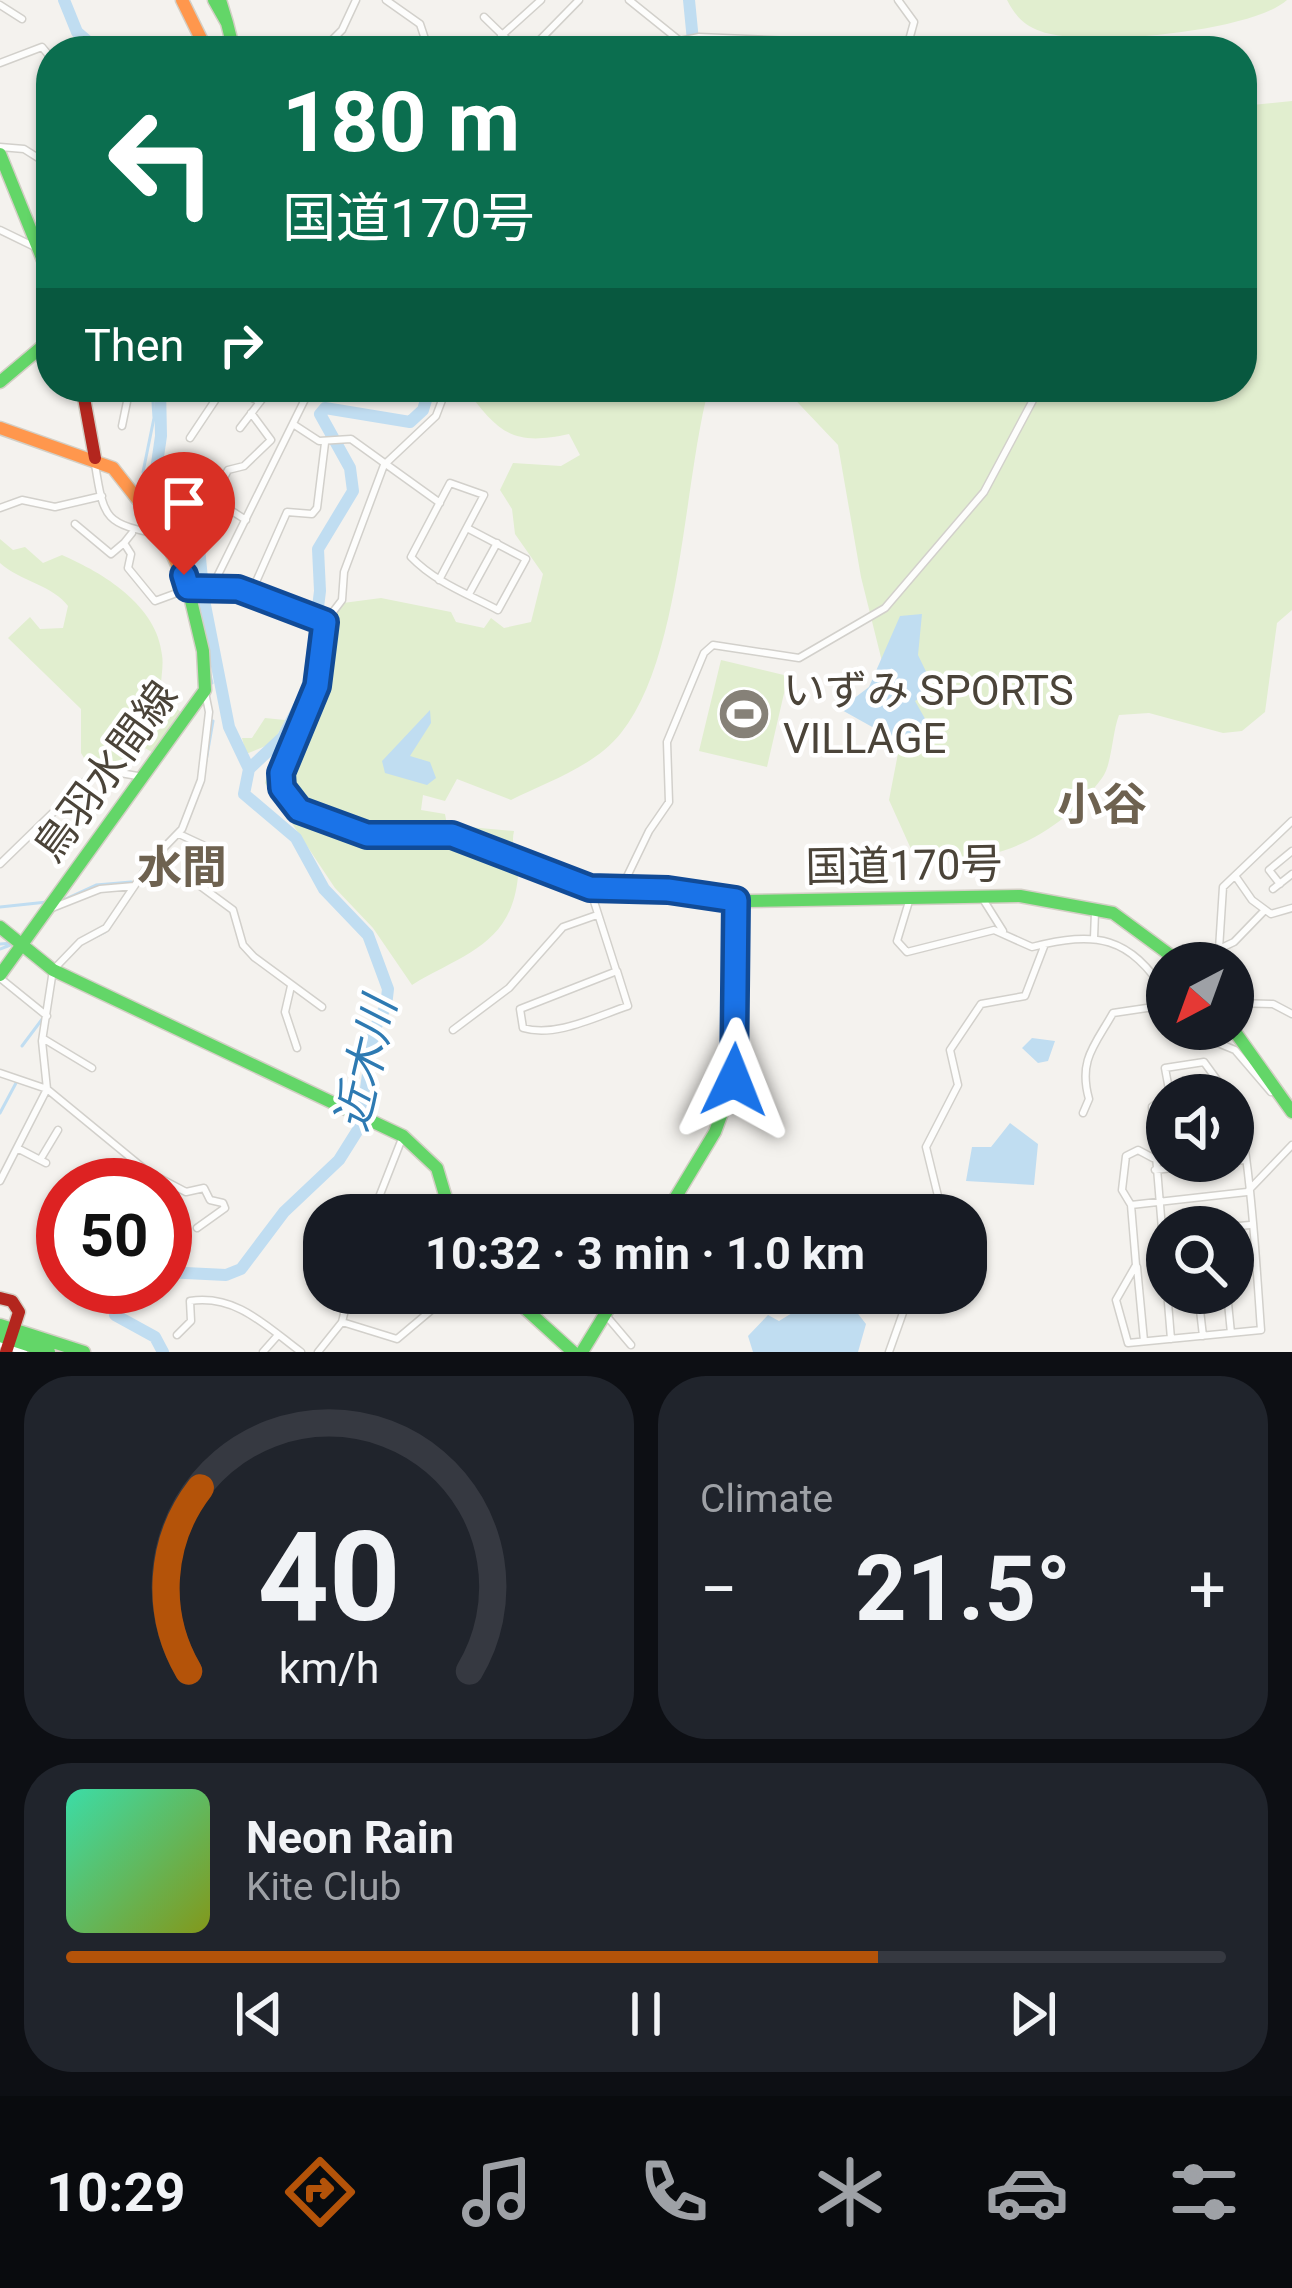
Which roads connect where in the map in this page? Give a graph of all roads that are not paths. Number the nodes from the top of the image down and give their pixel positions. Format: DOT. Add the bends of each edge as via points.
graph roads {
  1 [pos="182,0"];
  2 [pos="217,0"];
  3 [pos="356,0"];
  4 [pos="386,0"];
  5 [pos="541,0"];
  6 [pos="579,0"];
  7 [pos="629,0"];
  8 [pos="898,0"];
  9 [pos="0,5"];
  10 [pos="484,17"];
  11 [pos="22,20"];
  12 [pos="200,36"];
  13 [pos="230,36"];
  14 [pos="336,36"];
  15 [pos="425,36"];
  16 [pos="501,36"];
  17 [pos="544,36"];
  18 [pos="674,36"];
  19 [pos="910,36"];
  20 [pos="36,49"];
  21 [pos="0,64"];
  22 [pos="0,151"];
  23 [pos="36,157"];
  24 [pos="0,230"];
  25 [pos="35,248"];
  26 [pos="36,352"];
  27 [pos="0,382"];
  28 [pos="85,402"];
  29 [pos="127,402"];
  30 [pos="216,402"];
  31 [pos="260,402"];
  32 [pos="305,402"];
  33 [pos="441,402"];
  34 [pos="1032,402"];
  35 [pos="251,413"];
  36 [pos="122,426"];
  37 [pos="296,426"];
  38 [pos="0,428"];
  39 [pos="240,428"];
  40 [pos="190,438"];
  41 [pos="326,443"];
  42 [pos="95,458"];
  43 [pos="384,466"];
  44 [pos="102,496"];
  45 [pos="440,503"];
  46 [pos="0,508"];
  47 [pos="247,520"];
  48 [pos="75,524"];
  49 [pos="467,528"];
  50 [pos="132,533"];
  51 [pos="165,536"];
  52 [pos="124,543"];
  53 [pos="497,543"];
  54 [pos="439,580"];
  55 [pos="211,585"];
  56 [pos="191,587"];
  57 [pos="252,592"];
  58 [pos="469,594"];
  59 [pos="324,621"];
  60 [pos="205,690"];
  61 [pos="143,777"];
  62 [pos="1292,821"];
  63 [pos="179,834"];
  64 [pos="1292,851"];
  65 [pos="0,864"];
  66 [pos="1292,874"];
  67 [pos="1235,876"];
  68 [pos="134,886"];
  69 [pos="590,888"];
  70 [pos="622,889"];
  71 [pos="980,894"];
  72 [pos="910,896"];
  73 [pos="736,900"];
  74 [pos="1095,908"];
  75 [pos="1292,908"];
  76 [pos="47,910"];
  77 [pos="1265,910"];
  78 [pos="597,915"];
  79 [pos="0,927"];
  80 [pos="1006,933"];
  81 [pos="1094,938"];
  82 [pos="1154,942"];
  83 [pos="1219,942"];
  84 [pos="1234,942"];
  85 [pos="1045,944"];
  86 [pos="22,945"];
  87 [pos="1146,964"];
  88 [pos="53,970"];
  89 [pos="616,971"];
  90 [pos="0,976"];
  91 [pos="291,986"];
  92 [pos="1254,1004"];
  93 [pos="322,1006"];
  94 [pos="1146,1008"];
  95 [pos="1292,1014"];
  96 [pos="47,1016"];
  97 [pos="453,1030"];
  98 [pos="42,1038"];
  99 [pos="297,1048"];
  100 [pos="1229,1050"];
  101 [pos="1248,1050"];
  102 [pos="92,1068"];
  103 [pos="0,1073"];
  104 [pos="1167,1074"];
  105 [pos="1212,1074"];
  106 [pos="47,1089"];
  107 [pos="1283,1098"];
  108 [pos="1292,1112"];
  109 [pos="1083,1113"];
  110 [pos="58,1130"];
  111 [pos="403,1136"];
  112 [pos="1292,1145"];
  113 [pos="16,1148"];
  114 [pos="1146,1154"];
  115 [pos="1,1177"];
  116 [pos="1156,1182"];
  117 [pos="1246,1182"];
  118 [pos="1247,1192"];
  119 [pos="380,1194"];
  120 [pos="445,1194"];
  121 [pos="678,1194"];
  122 [pos="937,1194"];
  123 [pos="1159,1202"];
  124 [pos="1131,1205"];
  125 [pos="1160,1206"];
  126 [pos="1248,1206"];
  127 [pos="196,1228"];
  128 [pos="1254,1263"];
  129 [pos="1136,1265"];
  130 [pos="0,1298"];
  131 [pos="344,1314"];
  132 [pos="427,1314"];
  133 [pos="533,1314"];
  134 [pos="605,1314"];
  135 [pos="607,1314"];
  136 [pos="903,1314"];
  137 [pos="1169,1314"];
  138 [pos="1200,1314"];
  139 [pos="1229,1314"];
  140 [pos="342,1322"];
  141 [pos="1231,1333"];
  142 [pos="278,1334"];
  143 [pos="177,1335"];
  144 [pos="1203,1336"];
  145 [pos="5,1339"];
  146 [pos="1171,1340"];
  147 [pos="1144,1341"];
  148 [pos="252,1344"];
  149 [pos="631,1345"];
  150 [pos="24,1352"];
  151 [pos="49,1352"];
  152 [pos="84,1352"];
  153 [pos="262,1352"];
  154 [pos="301,1352"];
  155 [pos="318,1352"];
  156 [pos="577,1352"];
  157 [pos="889,1352"];
  1 -- 12 [label="main road"];
  2 -- 13 [label="main road"];
  3 -- 14 [label="street"];
  4 -- 15 [label="street" via="421,24"];
  5 -- 16 [label="street"];
  6 -- 17 [label="street"];
  7 -- 18 [label="street"];
  8 -- 19 [label="street" via="914,22"];
  9 -- 11 [label="street"];
  10 -- 16 [label="street"];
  20 -- 21 [label="street"];
  22 -- 23 [label="street"];
  22 -- 25 [label="main road"];
  24 -- 25 [label="street"];
  26 -- 27 [label="main road"];
  28 -- 42 [label="main road"];
  29 -- 36 [label="street"];
  30 -- 40 [label="street"];
  31 -- 35 [label="street"];
  32 -- 37 [label="street"];
  33 -- 43 [label="street"];
  34 -- 70 [label="street" via="984,492 885,608 799,658 713,645 704,653 667,742 669,802"];
  35 -- 39 [label="street"];
  35 -- 47 [label="street" via="271,440 228,470 213,499"];
  37 -- 41 [label="street"];
  37 -- 47 [label="street"];
  38 -- 42 [label="main road"];
  41 -- 43 [label="street" via="343,439"];
  41 -- 57 [label="street" via="317,508 287,512"];
  42 -- 44 [label="street"];
  42 -- 51 [label="main road" via="118,472"];
  43 -- 45 [label="street"];
  43 -- 59 [label="street" via="344,572 342,600"];
  44 -- 46 [label="street"];
  44 -- 50 [label="street" via="106,513"];
  45 -- 49 [label="street" via="450,483 484,495"];
  45 -- 54 [label="street" via="411,557"];
  47 -- 55 [label="street"];
  48 -- 52 [label="street" via="111,554"];
  49 -- 53 [label="street"];
  49 -- 54 [label="street"];
  50 -- 51 [label="street"];
  50 -- 52 [label="street"];
  51 -- 56 [label="main road"];
  52 -- 56 [label="street" via="128,568 155,601"];
  53 -- 58 [label="street"];
  53 -- 58 [label="street" via="526,559 498,610"];
  54 -- 58 [label="street"];
  55 -- 56 [label="main road"];
  55 -- 57 [label="main road"];
  56 -- 60 [label="main road, 鳥羽水間線"];
  57 -- 59 [label="main road"];
  59 -- 69 [label="main road, 国道170号" via="317,686 281,773 292,804 367,835 461,837"];
  60 -- 61 [label="main road, 鳥羽水間線"];
  60 -- 63 [label="street" via="201,780"];
  61 -- 65 [label="street" via="98,769"];
  61 -- 76 [label="main road, 鳥羽水間線"];
  62 -- 67 [label="street"];
  63 -- 68 [label="street"];
  63 -- 91 [label="street" via="207,848 199,885 232,910 243,945"];
  64 -- 66 [label="street" via="1269,870 1276,886"];
  67 -- 77 [label="street"];
  67 -- 83 [label="street" via="1220,897"];
  68 -- 76 [label="street" via="100,889"];
  68 -- 88 [label="street" via="106,928"];
  69 -- 70 [label="main road, 国道170号"];
  69 -- 78 [label="street"];
  70 -- 73 [label="main road, 国道170号"];
  71 -- 72 [label="main road, 国道170号"];
  71 -- 74 [label="main road, 国道170号"];
  71 -- 80 [label="street"];
  72 -- 73 [label="main road, 国道170号"];
  72 -- 80 [label="street" via="897,941 907,952 974,932"];
  73 -- 121 [label="main road" via="732,1089"];
  74 -- 81 [label="street"];
  74 -- 82 [label="main road, 国道170号"];
  75 -- 77 [label="street"];
  76 -- 86 [label="main road, 鳥羽水間線"];
  77 -- 84 [label="street"];
  78 -- 89 [label="street"];
  78 -- 97 [label="street" via="557,931 509,988"];
  79 -- 86 [label="main road"];
  80 -- 85 [label="street" via="1022,946"];
  81 -- 85 [label="street"];
  81 -- 87 [label="street"];
  85 -- 122 [label="street" via="1025,996 981,1004 950,1050 958,1085 925,1158"];
  86 -- 88 [label="main road"];
  86 -- 90 [label="main road, 鳥羽水間線"];
  88 -- 96 [label="street"];
  88 -- 111 [label="main road"];
  89 -- 89 [label="street" via="628,1006 541,1031 524,1028 520,1009"];
  90 -- 96 [label="street"];
  91 -- 93 [label="street"];
  91 -- 99 [label="street" via="285,1012"];
  92 -- 95 [label="street"];
  94 -- 109 [label="street" via="1113,1013 1087,1050"];
  96 -- 98 [label="street"];
  98 -- 102 [label="street"];
  98 -- 106 [label="street"];
  100 -- 107 [label="street"];
  101 -- 107 [label="main road"];
  103 -- 106 [label="street"];
  104 -- 105 [label="street" via="1204,1062"];
  106 -- 113 [label="street"];
  106 -- 127 [label="street" via="148,1172 186,1192 204,1188 224,1203"];
  107 -- 108 [label="main road"];
  110 -- 113 [label="street" via="43,1162"];
  111 -- 119 [label="street"];
  111 -- 120 [label="main road" via="437,1168"];
  112 -- 118 [label="street"];
  113 -- 115 [label="street"];
  114 -- 124 [label="street" via="1126,1156 1121,1190"];
  116 -- 123 [label="street"];
  117 -- 118 [label="street"];
  118 -- 123 [label="street"];
  118 -- 126 [label="street"];
  123 -- 124 [label="street"];
  123 -- 125 [label="street"];
  124 -- 129 [label="street"];
  128 -- 141 [label="street" via="1261,1330"];
  129 -- 147 [label="street"];
  129 -- 147 [label="street" via="1116,1309 1128,1343"];
  130 -- 145 [label="main road" via="18,1306"];
  131 -- 140 [label="street"];
  132 -- 140 [label="street" via="397,1339"];
  133 -- 156 [label="main road"];
  134 -- 156 [label="main road"];
  135 -- 149 [label="street"];
  136 -- 157 [label="street"];
  137 -- 146 [label="street"];
  138 -- 144 [label="street"];
  139 -- 141 [label="street"];
  140 -- 155 [label="street"];
  141 -- 144 [label="street"];
  142 -- 143 [label="street" via="212,1298 190,1301 190,1321"];
  142 -- 153 [label="street"];
  142 -- 154 [label="street"];
  144 -- 146 [label="street"];
  145 -- 150 [label="street"];
  145 -- 151 [label="main road"];
  145 -- 152 [label="main road"];
  146 -- 147 [label="street"];
  148 -- 153 [label="street"];
}
